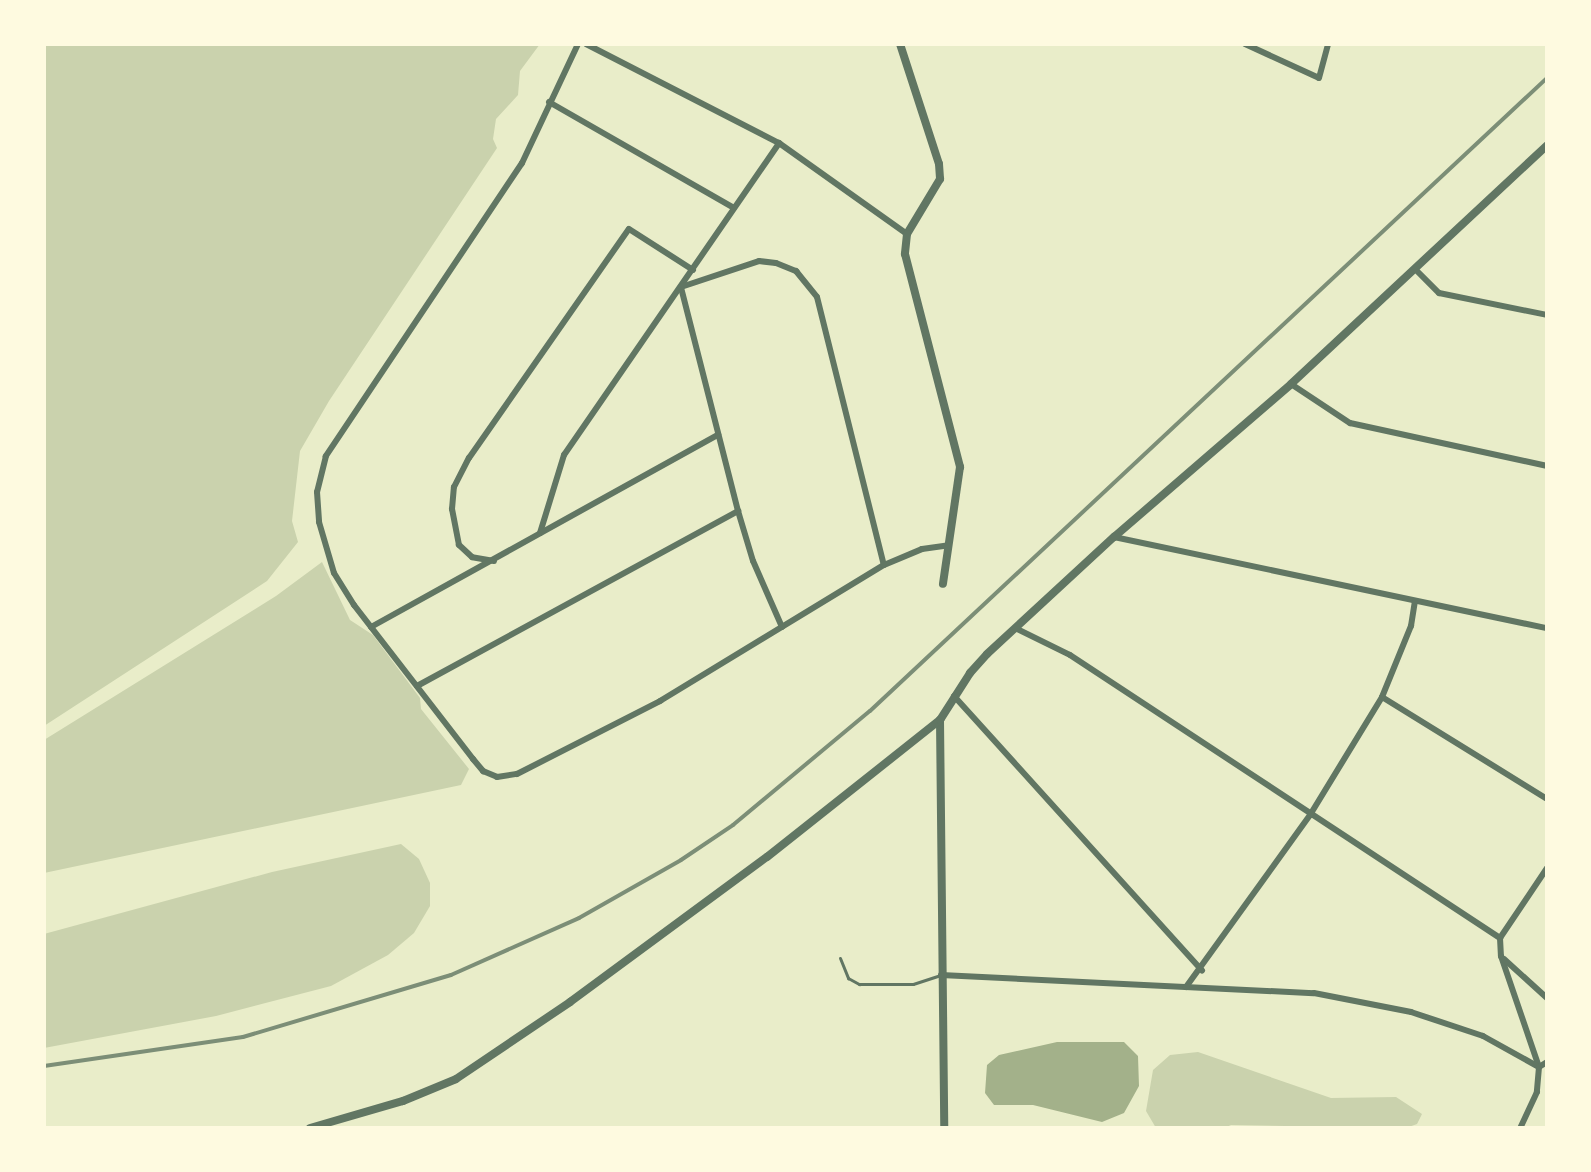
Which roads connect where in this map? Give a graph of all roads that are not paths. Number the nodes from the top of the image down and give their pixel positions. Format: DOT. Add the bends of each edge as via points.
graph roads {
  1 [pos="578,44"];
  2 [pos="586,44"];
  3 [pos="900,44"];
  4 [pos="1245,44"];
  5 [pos="1328,44"];
  6 [pos="549,102"];
  7 [pos="779,143"];
  8 [pos="1547,145"];
  9 [pos="734,208"];
  10 [pos="907,234"];
  11 [pos="1415,269"];
  12 [pos="693,270"];
  13 [pos="681,287"];
  14 [pos="1547,315"];
  15 [pos="1291,384"];
  16 [pos="718,435"];
  17 [pos="1547,466"];
  18 [pos="738,511"];
  19 [pos="540,533"];
  20 [pos="1114,537"];
  21 [pos="949,545"];
  22 [pos="494,561"];
  23 [pos="884,565"];
  24 [pos="943,584"];
  25 [pos="1415,602"];
  26 [pos="371,627"];
  27 [pos="782,627"];
  28 [pos="1015,628"];
  29 [pos="1547,628"];
  30 [pos="417,686"];
  31 [pos="954,696"];
  32 [pos="1382,697"];
  33 [pos="940,720"];
  34 [pos="1547,799"];
  35 [pos="1310,815"];
  36 [pos="1547,868"];
  37 [pos="1500,938"];
  38 [pos="1501,956"];
  39 [pos="840,958"];
  40 [pos="1202,970"];
  41 [pos="941,975"];
  42 [pos="1186,987"];
  43 [pos="1547,998"];
  44 [pos="1547,1062"];
  45 [pos="1539,1067"];
  46 [pos="345,1124"];
  47 [pos="310,1128"];
  48 [pos="944,1128"];
  49 [pos="1520,1128"];
  1 -- 6 [label="street"];
  2 -- 7 [label="street"];
  3 -- 10 [label="street" via="940,179"];
  4 -- 5 [label="street" via="1319,78"];
  6 -- 9 [label="street"];
  6 -- 26 [label="street" via="522,163 326,456 317,492 323,543 334,573"];
  7 -- 9 [label="street"];
  7 -- 10 [label="street"];
  8 -- 11 [label="street"];
  9 -- 12 [label="street"];
  10 -- 21 [label="street" via="905,254 960,467"];
  11 -- 14 [label="street" via="1439,293"];
  11 -- 15 [label="street"];
  12 -- 13 [label="street"];
  12 -- 22 [label="street" via="629,229 494,422 459,475 452,509 459,545 472,557"];
  13 -- 16 [label="street"];
  13 -- 19 [label="street" via="564,455"];
  13 -- 23 [label="street" via="759,261 796,271 817,297"];
  15 -- 17 [label="street" via="1350,423"];
  15 -- 20 [label="street"];
  16 -- 18 [label="street"];
  16 -- 19 [label="street"];
  18 -- 27 [label="street"];
  18 -- 30 [label="street"];
  19 -- 22 [label="street"];
  20 -- 25 [label="street"];
  20 -- 28 [label="street"];
  21 -- 23 [label="street" via="922,549"];
  21 -- 24 [label="street"];
  22 -- 26 [label="street"];
  23 -- 27 [label="street"];
  25 -- 29 [label="street"];
  25 -- 32 [label="street" via="1411,626"];
  26 -- 30 [label="street"];
  27 -- 30 [label="street" via="660,701 517,774 497,777 483,771"];
  28 -- 31 [label="street"];
  28 -- 35 [label="street" via="1070,655"];
  31 -- 33 [label="street"];
  31 -- 40 [label="street"];
  32 -- 34 [label="street"];
  32 -- 35 [label="street"];
  33 -- 41 [label="street"];
  33 -- 46 [label="street" via="767,857 504,1049 456,1079"];
  35 -- 37 [label="street"];
  35 -- 40 [label="street"];
  36 -- 37 [label="street"];
  37 -- 38 [label="street"];
  38 -- 43 [label="street"];
  38 -- 45 [label="street"];
  39 -- 41 [label="lane" via="848,978 859,984 913,984"];
  40 -- 42 [label="street"];
  41 -- 42 [label="street"];
  41 -- 48 [label="street"];
  42 -- 45 [label="street" via="1314,993 1411,1012 1483,1036"];
  44 -- 45 [label="street"];
  45 -- 49 [label="street" via="1537,1092"];
  46 -- 47 [label="street"];
}
